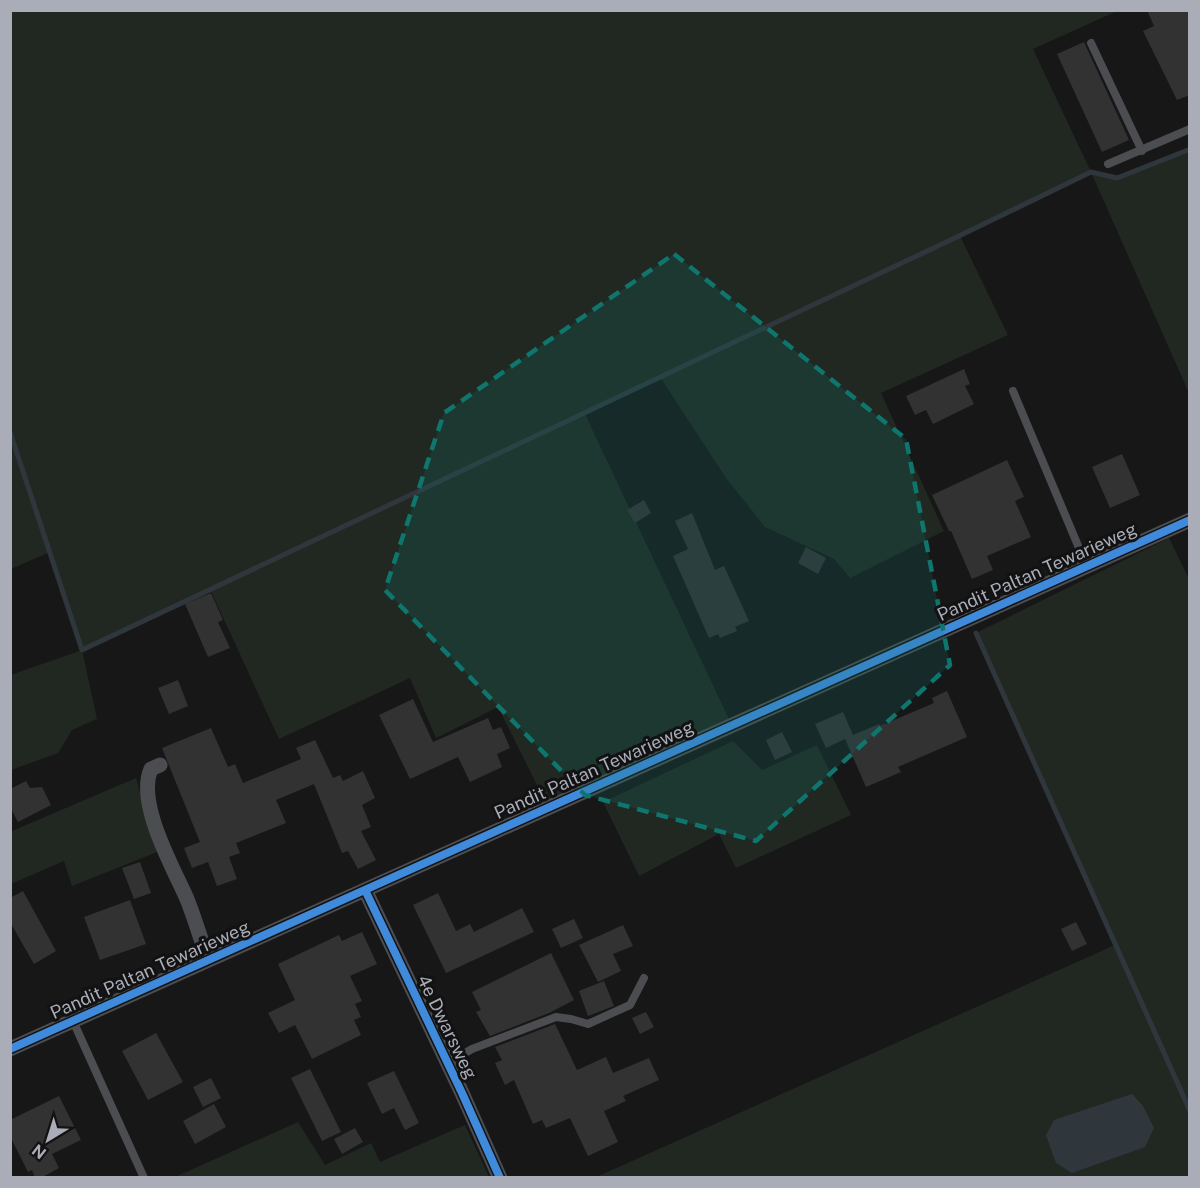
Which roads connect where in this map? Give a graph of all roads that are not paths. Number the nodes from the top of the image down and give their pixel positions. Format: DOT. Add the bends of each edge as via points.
graph roads {
  1 [pos="1091,43"];
  2 [pos="1190,129"];
  3 [pos="1142,151"];
  4 [pos="1108,164"];
  5 [pos="1013,391"];
  6 [pos="1190,520"];
  7 [pos="1087,567"];
  8 [pos="160,765"];
  9 [pos="364,890"];
  10 [pos="208,960"];
  11 [pos="644,978"];
  12 [pos="73,1021"];
  13 [pos="10,1049"];
  14 [pos="448,1063"];
  15 [pos="144,1178"];
  16 [pos="500,1178"];
  1 -- 3 [label="lane"];
  2 -- 3 [label="lane"];
  3 -- 4 [label="lane"];
  5 -- 7 [label="lane"];
  6 -- 7 [label="street, Pandit Paltan Tewarieweg"];
  7 -- 9 [label="street, Pandit Paltan Tewarieweg"];
  8 -- 10 [label="street" via="151,769 146,780 150,805 164,853 187,900"];
  9 -- 10 [label="street, Pandit Paltan Tewarieweg"];
  9 -- 14 [label="street, 4e Dwarsweg"];
  10 -- 12 [label="street, Pandit Paltan Tewarieweg"];
  11 -- 14 [label="lane" via="630,1005 588,1024 556,1017 472,1049"];
  12 -- 13 [label="street, Pandit Paltan Tewarieweg"];
  12 -- 15 [label="lane"];
  14 -- 16 [label="street, 4e Dwarsweg"];
}
